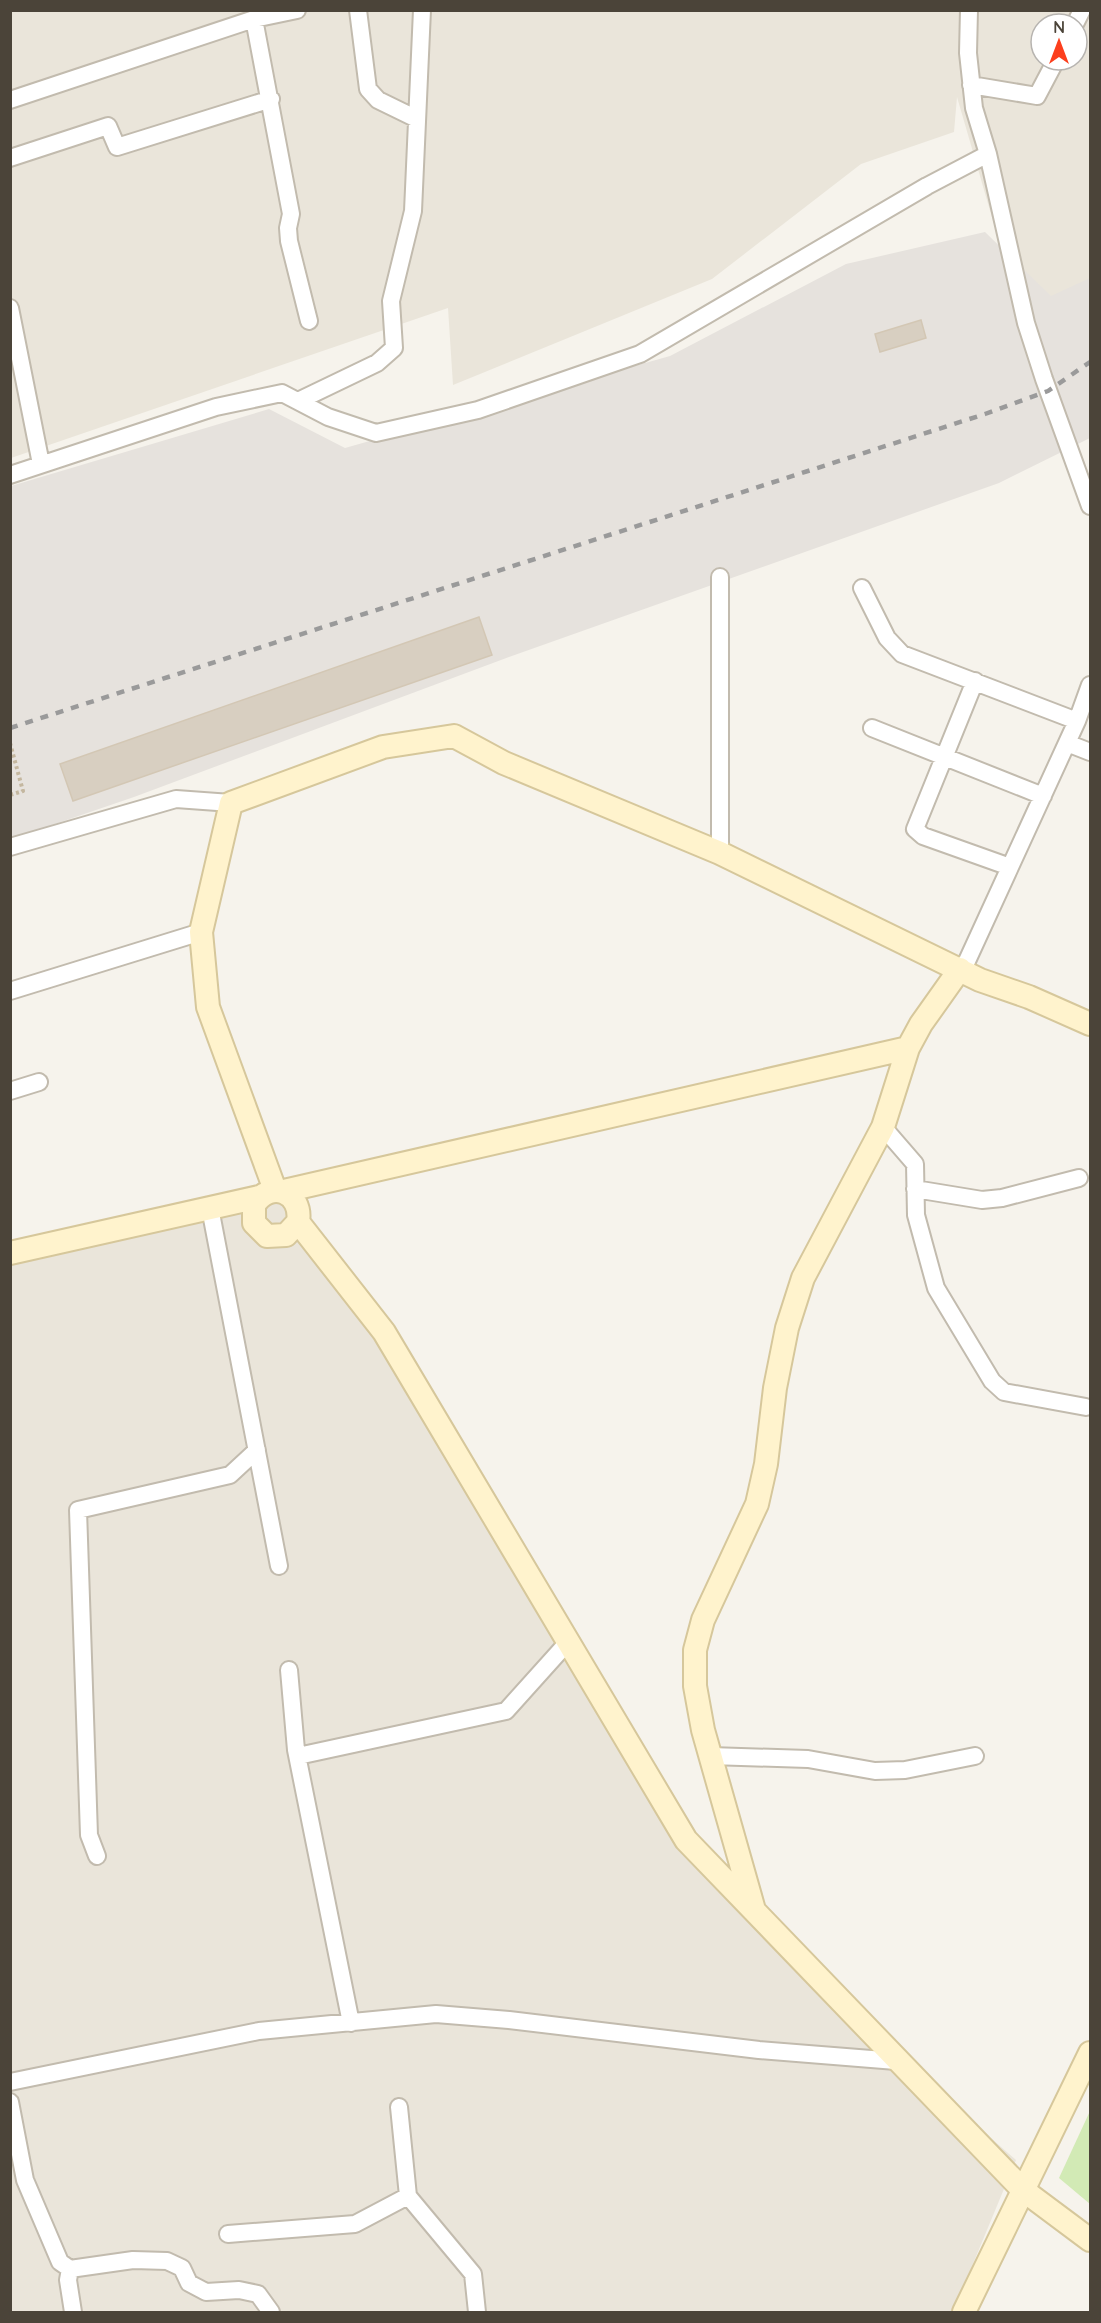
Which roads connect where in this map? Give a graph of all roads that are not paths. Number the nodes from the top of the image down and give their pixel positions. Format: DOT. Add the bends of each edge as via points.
graph roads {
  1 [pos="297,10"];
  2 [pos="358,10"];
  3 [pos="422,10"];
  4 [pos="969,10"];
  5 [pos="254,19"];
  6 [pos="1050,72"];
  7 [pos="972,85"];
  8 [pos="271,99"];
  9 [pos="10,100"];
  10 [pos="417,119"];
  11 [pos="988,154"];
  12 [pos="10,158"];
  13 [pos="10,308"];
  14 [pos="309,321"];
  15 [pos="298,401"];
  16 [pos="41,465"];
  17 [pos="10,475"];
  18 [pos="1090,506"];
  19 [pos="720,577"];
  20 [pos="862,588"];
  21 [pos="975,681"];
  22 [pos="1089,694"];
  23 [pos="1077,721"];
  24 [pos="872,728"];
  25 [pos="1067,743"];
  26 [pos="1090,752"];
  27 [pos="944,756"];
  28 [pos="1043,796"];
  29 [pos="231,803"];
  30 [pos="10,847"];
  31 [pos="720,853"];
  32 [pos="1010,867"];
  33 [pos="201,932"];
  34 [pos="960,969"];
  35 [pos="10,991"];
  36 [pos="1090,1024"];
  37 [pos="908,1048"];
  38 [pos="39,1082"];
  39 [pos="10,1090"];
  40 [pos="883,1127"];
  41 [pos="1079,1178"];
  42 [pos="915,1189"];
  43 [pos="273,1193"];
  44 [pos="210,1208"];
  45 [pos="298,1222"];
  46 [pos="10,1253"];
  47 [pos="1086,1407"];
  48 [pos="256,1450"];
  49 [pos="279,1566"];
  50 [pos="568,1642"];
  51 [pos="289,1671"];
  52 [pos="298,1756"];
  53 [pos="711,1756"];
  54 [pos="975,1756"];
  55 [pos="97,1856"];
  56 [pos="755,1915"];
  57 [pos="351,2023"];
  58 [pos="1090,2053"];
  59 [pos="896,2061"];
  60 [pos="10,2082"];
  61 [pos="10,2102"];
  62 [pos="399,2107"];
  63 [pos="11,2110"];
  64 [pos="1023,2190"];
  65 [pos="408,2196"];
  66 [pos="228,2234"];
  67 [pos="1090,2240"];
  68 [pos="70,2269"];
  69 [pos="73,2313"];
  70 [pos="271,2313"];
  71 [pos="477,2313"];
  72 [pos="964,2313"];
  1 -- 5 [label="street"];
  2 -- 10 [label="street" via="368,89 378,100"];
  3 -- 10 [label="street"];
  4 -- 7 [label="street"];
  5 -- 8 [label="street"];
  5 -- 9 [label="street"];
  6 -- 7 [label="street" via="1037,96"];
  7 -- 11 [label="street" via="974,108"];
  8 -- 12 [label="street" via="117,147 108,126"];
  8 -- 14 [label="street" via="291,214 289,241"];
  10 -- 15 [label="street" via="413,211 391,301 394,348 377,363"];
  11 -- 15 [label="street" via="640,354 478,410 376,433 328,417"];
  11 -- 18 [label="street" via="1026,323"];
  13 -- 16 [label="street"];
  15 -- 16 [label="street" via="282,393 216,407"];
  16 -- 17 [label="street"];
  19 -- 31 [label="street"];
  20 -- 21 [label="street" via="887,638 902,654"];
  21 -- 23 [label="street"];
  21 -- 27 [label="street"];
  22 -- 23 [label="street"];
  23 -- 25 [label="street"];
  24 -- 27 [label="street"];
  25 -- 26 [label="street"];
  25 -- 28 [label="street"];
  27 -- 28 [label="street"];
  27 -- 32 [label="street" via="915,829 923,836"];
  28 -- 32 [label="street"];
  29 -- 30 [label="street" via="176,799"];
  29 -- 31 [label="street" via="383,747 454,736 504,763"];
  29 -- 33 [label="street"];
  31 -- 34 [label="street"];
  32 -- 34 [label="street"];
  33 -- 35 [label="street"];
  33 -- 43 [label="street" via="208,1006"];
  34 -- 36 [label="street"];
  34 -- 37 [label="street"];
  37 -- 40 [label="street"];
  37 -- 43 [label="street"];
  38 -- 39 [label="street"];
  40 -- 42 [label="street" via="915,1164"];
  40 -- 53 [label="street" via="803,1278 787,1328 757,1504 703,1620 695,1650 695,1686"];
  41 -- 42 [label="street" via="982,1200"];
  42 -- 47 [label="street" via="916,1215 936,1288 992,1381 1004,1392"];
  43 -- 44 [label="street"];
  43 -- 45 [label="street" via="298,1204"];
  43 -- 45 [label="street" via="252,1214 254,1223 267,1236 286,1235"];
  44 -- 46 [label="street"];
  44 -- 48 [label="street"];
  45 -- 50 [label="street" via="384,1332"];
  48 -- 49 [label="street"];
  48 -- 55 [label="street" via="230,1475 78,1510 89,1835"];
  50 -- 52 [label="street" via="506,1711"];
  50 -- 56 [label="street" via="686,1840"];
  51 -- 52 [label="street"];
  52 -- 57 [label="street"];
  53 -- 54 [label="street" via="808,1759 875,1772"];
  53 -- 56 [label="street"];
  56 -- 59 [label="street"];
  57 -- 59 [label="street" via="436,2014"];
  57 -- 60 [label="street" via="259,2031"];
  58 -- 64 [label="street"];
  59 -- 64 [label="street"];
  61 -- 63 [label="street"];
  62 -- 65 [label="street"];
  63 -- 68 [label="street" via="25,2180 36,2210 60,2262"];
  64 -- 67 [label="street"];
  64 -- 72 [label="street"];
  65 -- 66 [label="street" via="355,2224"];
  65 -- 71 [label="street" via="473,2274"];
  68 -- 69 [label="street"];
  68 -- 70 [label="street" via="133,2260 167,2261 182,2268 189,2283 206,2292 239,2290 258,2294"];
}
